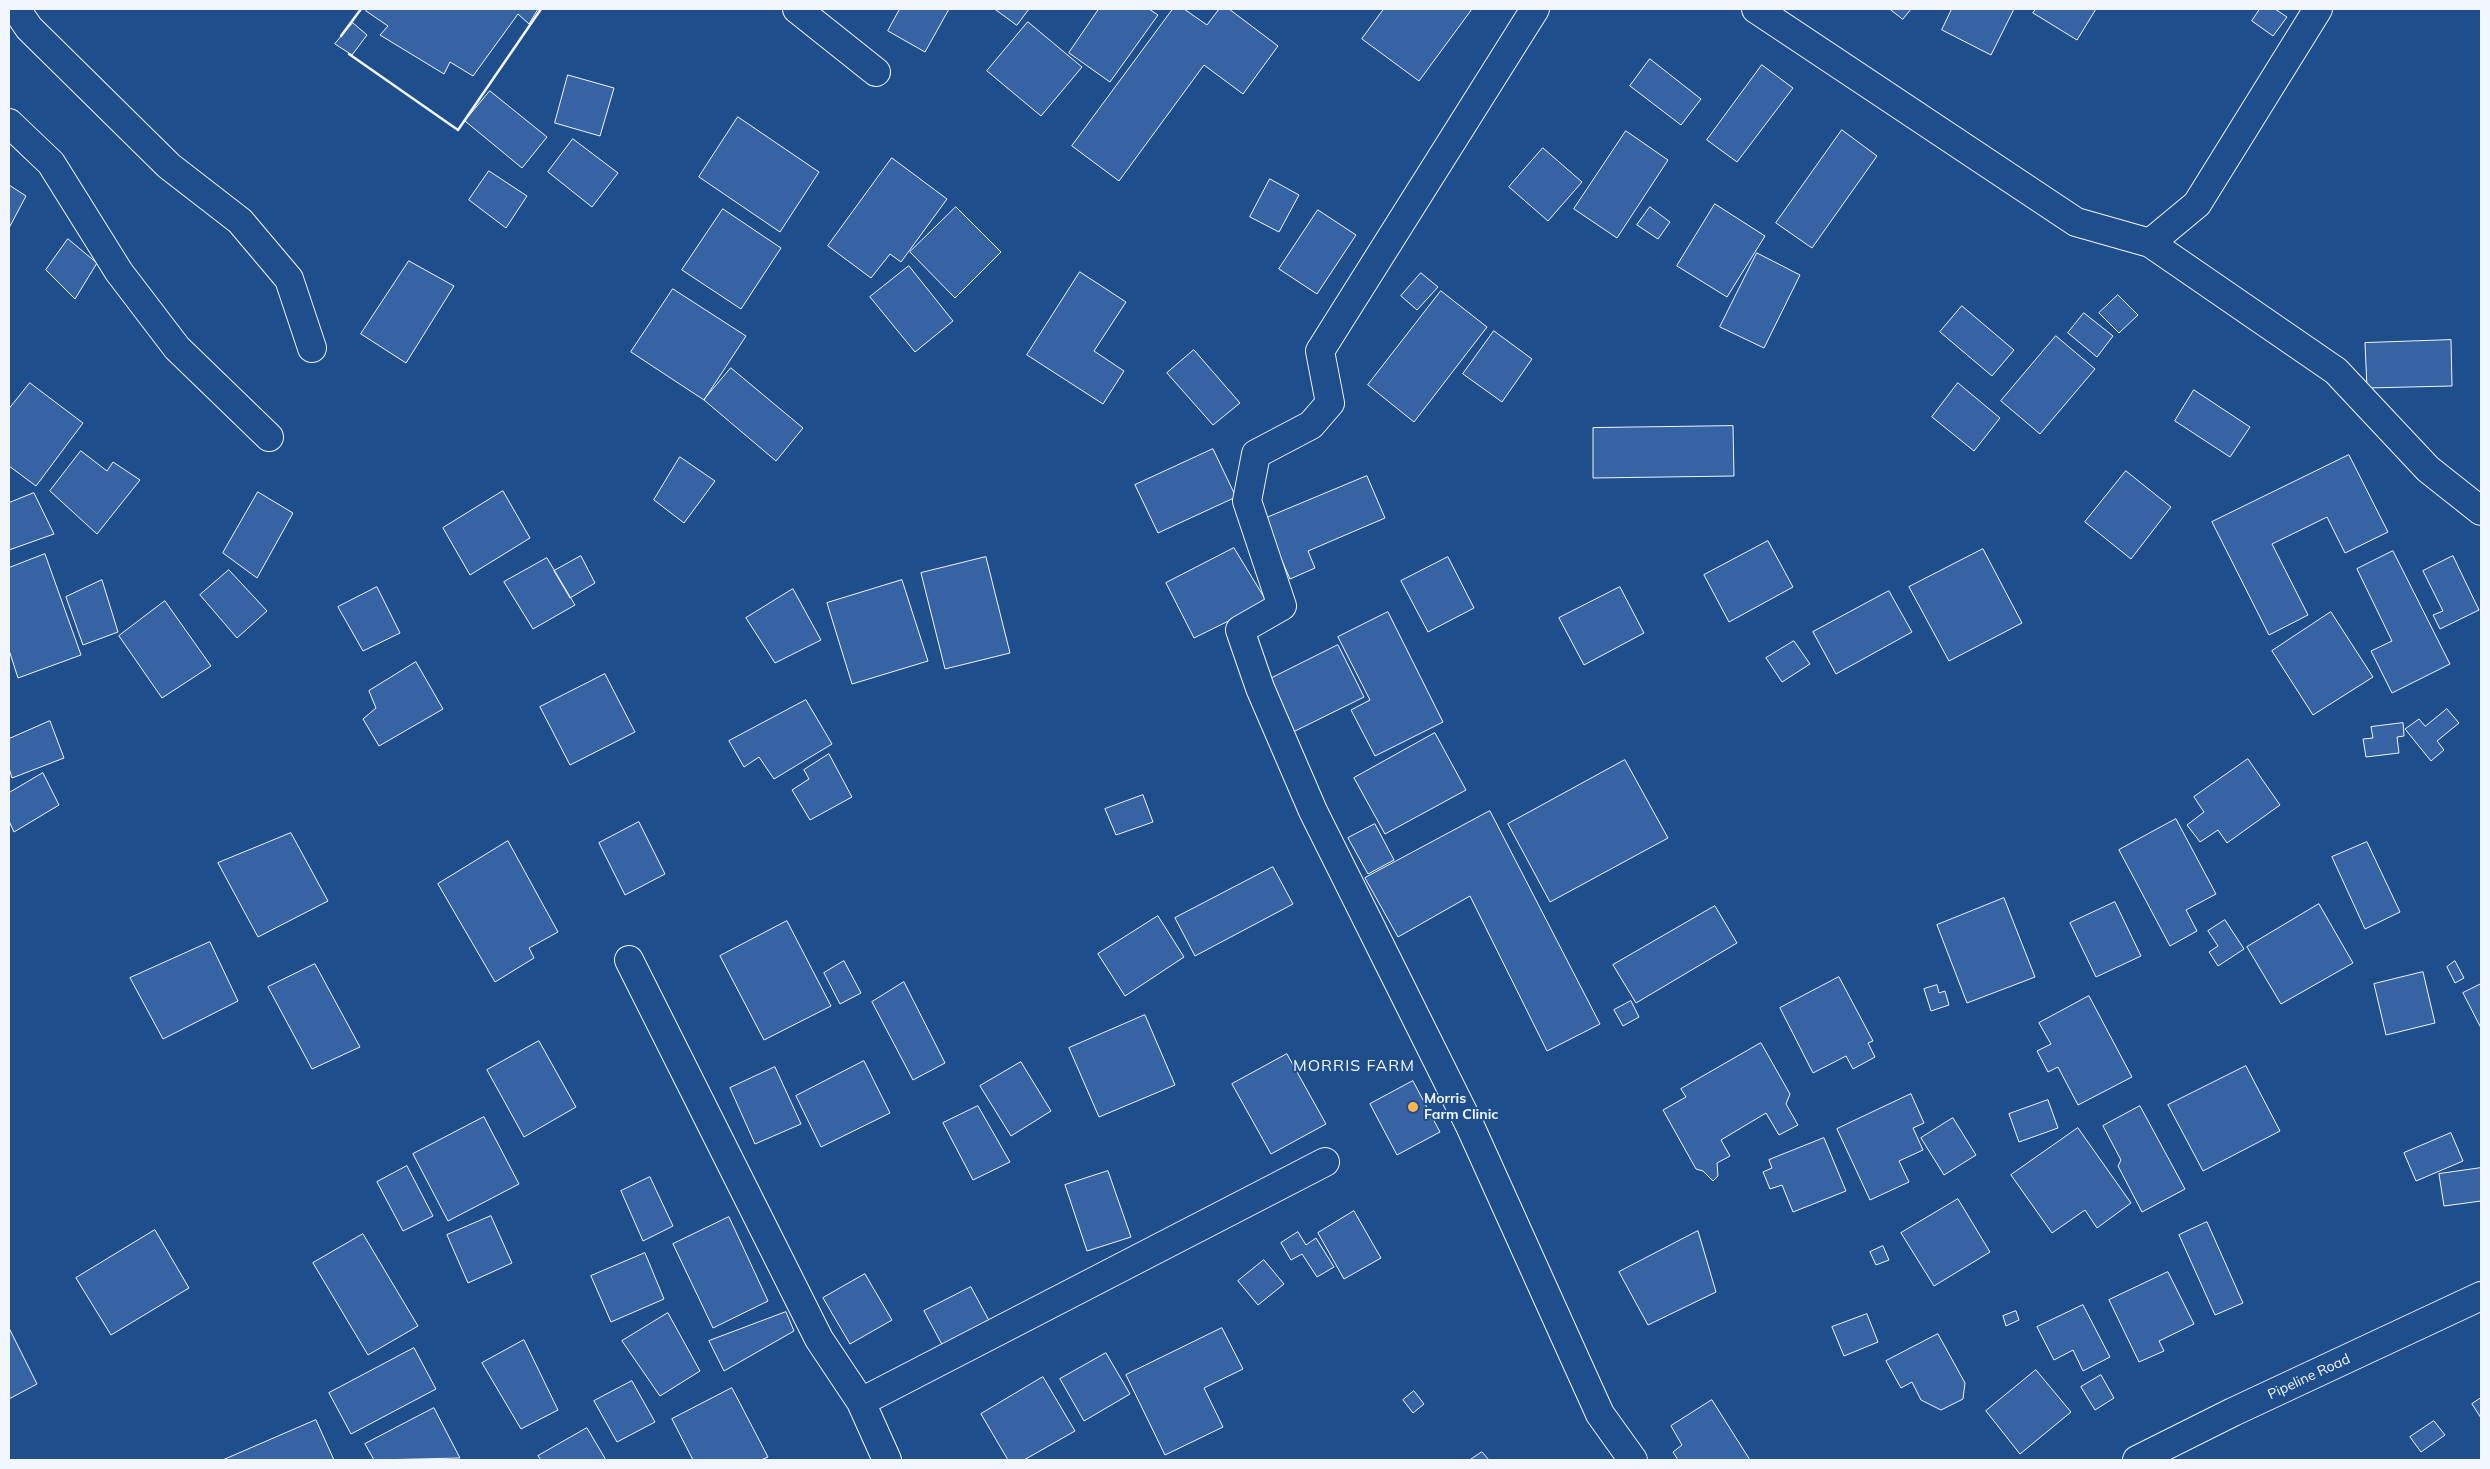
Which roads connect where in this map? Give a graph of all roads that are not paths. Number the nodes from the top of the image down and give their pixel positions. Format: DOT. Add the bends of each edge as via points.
graph roads {
  1 [pos="16,9"];
  2 [pos="797,9"];
  3 [pos="1535,9"];
  4 [pos="1756,9"];
  5 [pos="2318,9"];
  6 [pos="876,72"];
  7 [pos="9,123"];
  8 [pos="2150,244"];
  9 [pos="312,348"];
  10 [pos="269,437"];
  11 [pos="2481,511"];
  12 [pos="629,960"];
  13 [pos="1325,1162"];
  14 [pos="2481,1296"];
  15 [pos="861,1402"];
  16 [pos="887,1460"];
  17 [pos="1634,1460"];
  18 [pos="2137,1460"];
  1 -- 9 [label="street" via="29,28 169,166 240,221 289,279"];
  2 -- 6 [label="street"];
  3 -- 17 [label="street" via="1320,351 1330,402 1311,425 1256,454 1247,500 1282,606 1240,630 1260,688 1313,811 1470,1126 1600,1414"];
  4 -- 8 [label="street" via="2076,222"];
  5 -- 8 [label="street" via="2197,204"];
  7 -- 10 [label="street" via="51,163 119,272 177,348"];
  8 -- 11 [label="street" via="2336,371 2428,469"];
  12 -- 15 [label="street" via="819,1339"];
  13 -- 15 [label="street"];
  14 -- 18 [label="street, Pipeline Road"];
  15 -- 16 [label="street"];
}
